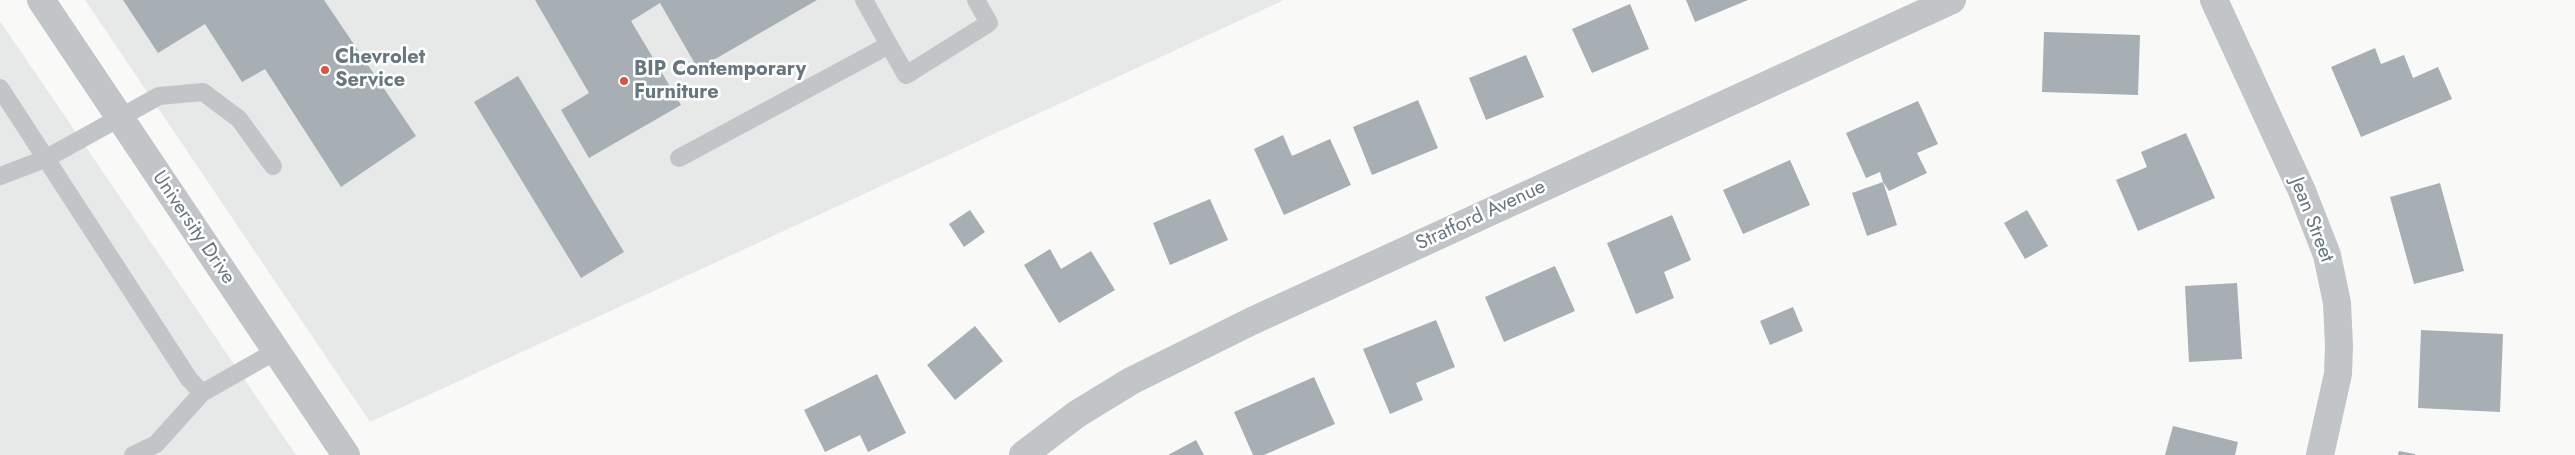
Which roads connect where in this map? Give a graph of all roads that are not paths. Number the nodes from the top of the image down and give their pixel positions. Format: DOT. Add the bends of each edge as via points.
graph roads {
  1 [pos="41,0"];
  2 [pos="864,0"];
  3 [pos="976,0"];
  4 [pos="1952,0"];
  5 [pos="2214,0"];
  6 [pos="890,45"];
  7 [pos="0,88"];
  8 [pos="120,118"];
  9 [pos="679,158"];
  10 [pos="45,159"];
  11 [pos="274,166"];
  12 [pos="0,176"];
  13 [pos="276,351"];
  14 [pos="202,393"];
  15 [pos="342,454"];
  16 [pos="133,455"];
  17 [pos="1023,455"];
  18 [pos="2320,455"];
  1 -- 8 [label="street, University Drive"];
  2 -- 6 [label="lane"];
  3 -- 6 [label="lane" via="989,23 906,75"];
  4 -- 17 [label="street, Stratford Avenue" via="1226,334 1131,381 1077,414"];
  5 -- 18 [label="street, Jean Street" via="2302,191 2327,254 2337,302 2339,346 2338,374"];
  6 -- 9 [label="lane"];
  7 -- 10 [label="lane"];
  8 -- 10 [label="lane"];
  8 -- 11 [label="lane" via="159,96 204,92 239,119"];
  8 -- 13 [label="street, University Drive"];
  10 -- 12 [label="lane"];
  10 -- 14 [label="lane" via="189,379"];
  13 -- 14 [label="lane"];
  13 -- 15 [label="street, University Drive"];
  14 -- 16 [label="lane" via="156,444"];
}
